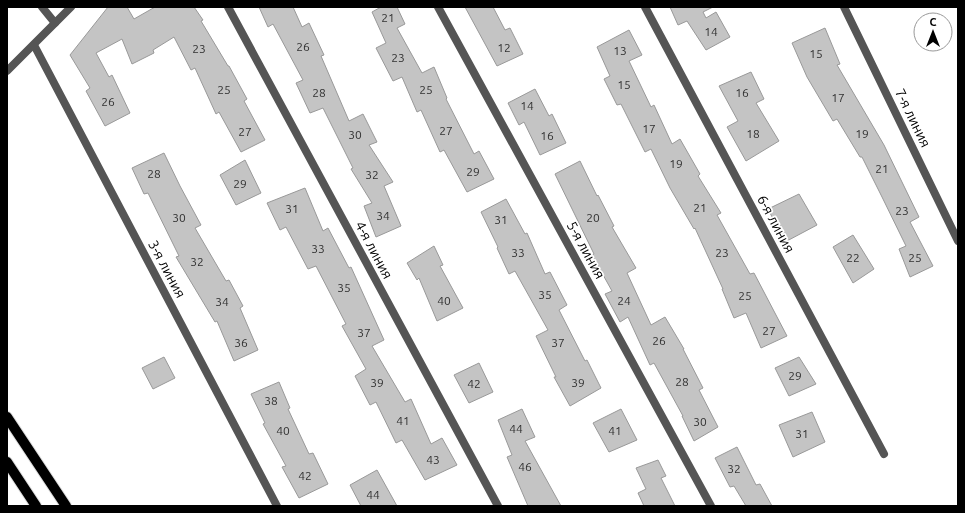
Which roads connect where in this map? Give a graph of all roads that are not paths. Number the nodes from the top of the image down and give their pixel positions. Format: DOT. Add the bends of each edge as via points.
graph roads {
  1 [pos="42,7"];
  2 [pos="71,7"];
  3 [pos="228,7"];
  4 [pos="438,7"];
  5 [pos="645,7"];
  6 [pos="844,7"];
  7 [pos="55,23"];
  8 [pos="34,45"];
  9 [pos="7,71"];
  10 [pos="958,241"];
  11 [pos="7,417"];
  12 [pos="884,454"];
  13 [pos="7,462"];
  14 [pos="36,506"];
  15 [pos="66,506"];
  16 [pos="277,506"];
  17 [pos="498,506"];
  18 [pos="711,506"];
  1 -- 7 [label="street"];
  2 -- 7 [label="street"];
  3 -- 17 [label="street, 4-я линия"];
  4 -- 18 [label="street, 5-я линия"];
  5 -- 12 [label="street, 6-я линия"];
  6 -- 10 [label="street, 7-я линия"];
  7 -- 8 [label="street"];
  8 -- 9 [label="street"];
  8 -- 16 [label="street, 3-я линия"];
  11 -- 15 [label="main road"];
  13 -- 14 [label="main road"];
}
